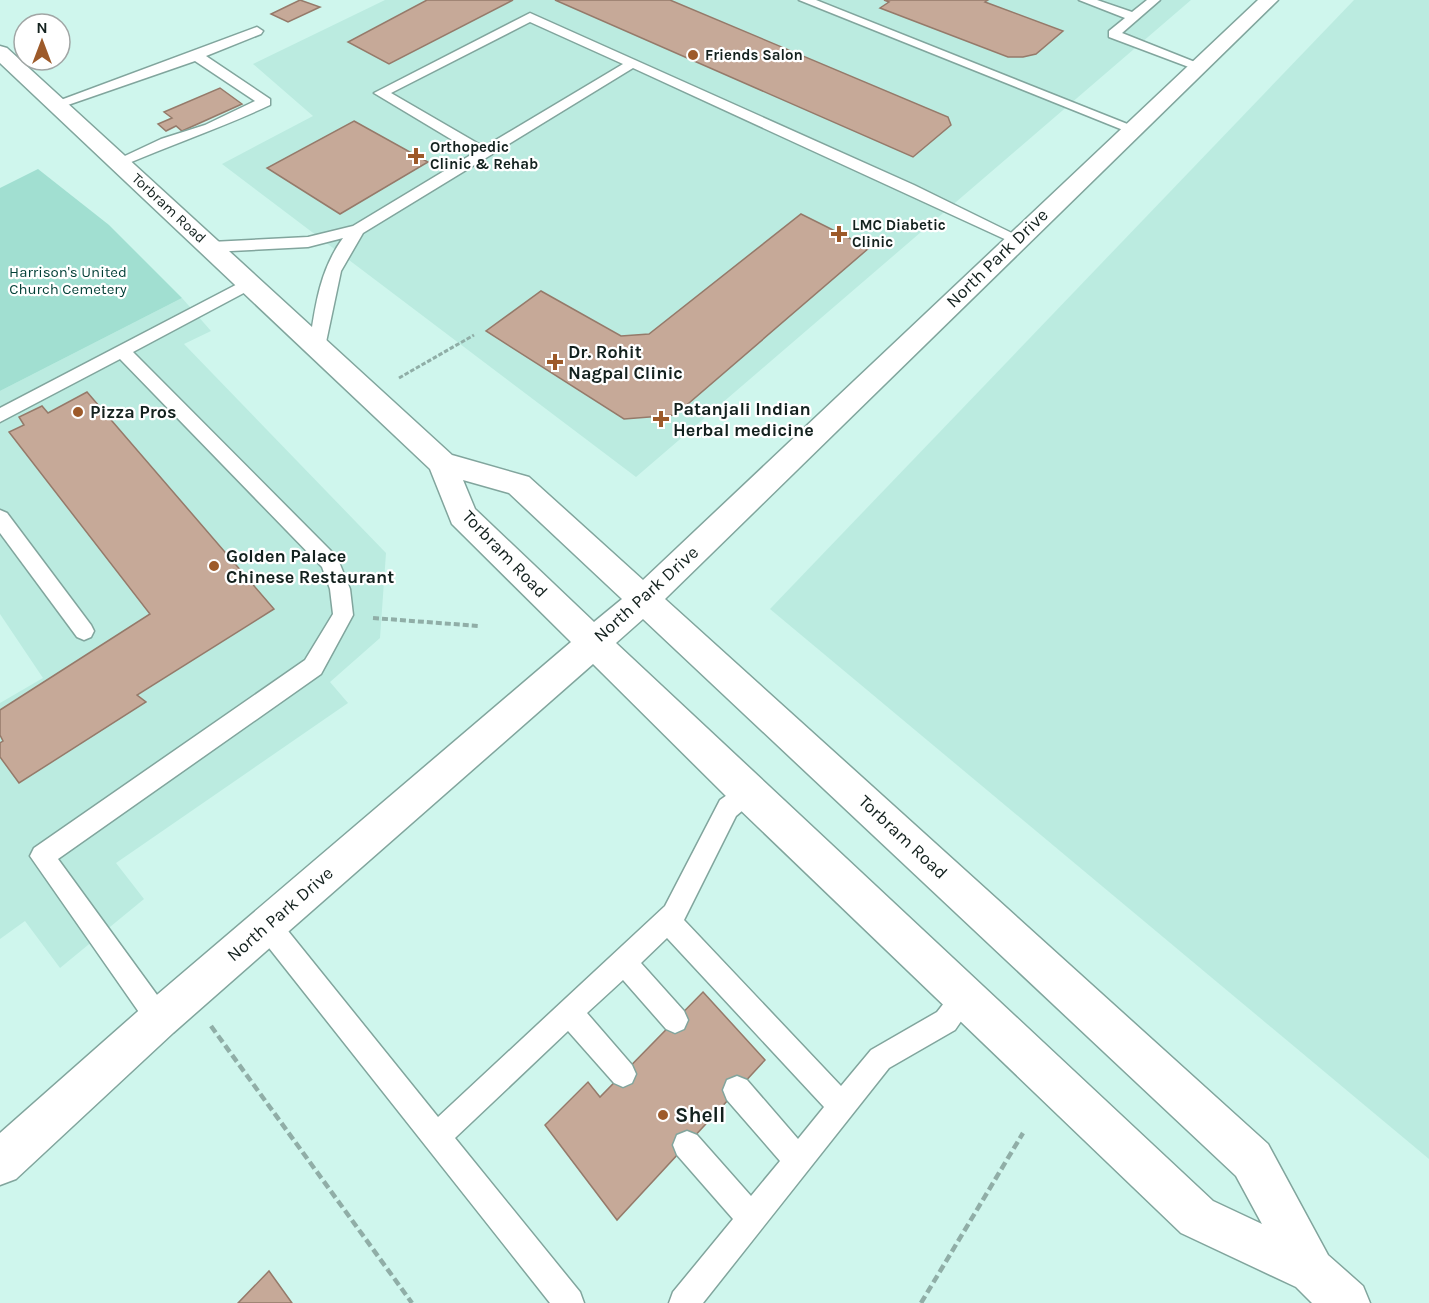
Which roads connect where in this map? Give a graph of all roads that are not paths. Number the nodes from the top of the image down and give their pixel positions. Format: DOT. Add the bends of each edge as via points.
graph roads {
  1 [pos="805,0"];
  2 [pos="1085,0"];
  3 [pos="1154,0"];
  4 [pos="1269,0"];
  5 [pos="1134,16"];
  6 [pos="257,31"];
  7 [pos="0,52"];
  8 [pos="197,56"];
  9 [pos="633,63"];
  10 [pos="1199,66"];
  11 [pos="57,104"];
  12 [pos="1133,129"];
  13 [pos="485,154"];
  14 [pos="119,162"];
  15 [pos="358,230"];
  16 [pos="1016,239"];
  17 [pos="212,247"];
  18 [pos="249,283"];
  19 [pos="317,347"];
  20 [pos="123,352"];
  21 [pos="0,416"];
  22 [pos="442,463"];
  23 [pos="0,518"];
  24 [pos="644,599"];
  25 [pos="84,631"];
  26 [pos="593,643"];
  27 [pos="747,792"];
  28 [pos="668,921"];
  29 [pos="267,925"];
  30 [pos="624,962"];
  31 [pos="964,998"];
  32 [pos="173,1006"];
  33 [pos="569,1012"];
  34 [pos="675,1020"];
  35 [pos="623,1074"];
  36 [pos="736,1090"];
  37 [pos="842,1107"];
  38 [pos="436,1137"];
  39 [pos="687,1145"];
  40 [pos="799,1161"];
  41 [pos="0,1163"];
  42 [pos="753,1220"];
  43 [pos="1311,1270"];
  44 [pos="569,1303"];
  45 [pos="684,1303"];
  46 [pos="1346,1303"];
  1 -- 12 [label="lane"];
  2 -- 5 [label="lane"];
  3 -- 5 [label="lane"];
  4 -- 10 [label="main road, North Park Drive"];
  5 -- 10 [label="lane" via="1113,34"];
  6 -- 8 [label="lane"];
  7 -- 11 [label="main road, Torbram Road"];
  8 -- 11 [label="lane"];
  8 -- 14 [label="lane" via="265,102 210,128"];
  9 -- 13 [label="lane"];
  9 -- 13 [label="lane" via="530,17 381,93"];
  9 -- 16 [label="lane"];
  10 -- 12 [label="main road, North Park Drive"];
  11 -- 14 [label="main road, Torbram Road"];
  12 -- 16 [label="main road, North Park Drive"];
  13 -- 15 [label="lane"];
  14 -- 17 [label="main road, Torbram Road"];
  15 -- 17 [label="lane" via="309,242"];
  15 -- 19 [label="lane" via="336,258 328,277"];
  16 -- 24 [label="main road, North Park Drive"];
  17 -- 18 [label="main road, Torbram Road"];
  18 -- 19 [label="main road, Torbram Road"];
  18 -- 20 [label="lane"];
  19 -- 22 [label="main road, Torbram Road"];
  20 -- 21 [label="lane"];
  20 -- 32 [label="lane" via="330,563 340,589 343,615 313,667 42,856"];
  22 -- 24 [label="main road, Torbram Road" via="519,485"];
  22 -- 26 [label="main road, Torbram Road" via="463,516"];
  23 -- 25 [label="lane"];
  24 -- 26 [label="main road, North Park Drive"];
  24 -- 43 [label="main road, Torbram Road" via="1252,1160"];
  26 -- 27 [label="main road, Torbram Road"];
  26 -- 29 [label="main road, North Park Drive"];
  27 -- 28 [label="lane" via="728,808"];
  27 -- 31 [label="main road, Torbram Road"];
  28 -- 30 [label="lane"];
  28 -- 37 [label="lane"];
  29 -- 32 [label="main road, North Park Drive"];
  29 -- 38 [label="lane"];
  30 -- 33 [label="lane"];
  30 -- 34 [label="lane"];
  31 -- 37 [label="lane" via="946,1021 880,1059"];
  31 -- 43 [label="main road, Torbram Road" via="1197,1217"];
  32 -- 41 [label="main road, North Park Drive"];
  33 -- 35 [label="lane"];
  33 -- 38 [label="lane"];
  36 -- 40 [label="lane"];
  37 -- 40 [label="lane"];
  38 -- 44 [label="lane"];
  39 -- 42 [label="lane"];
  40 -- 42 [label="lane"];
  42 -- 45 [label="lane"];
  43 -- 46 [label="main road, Torbram Road"];
}
